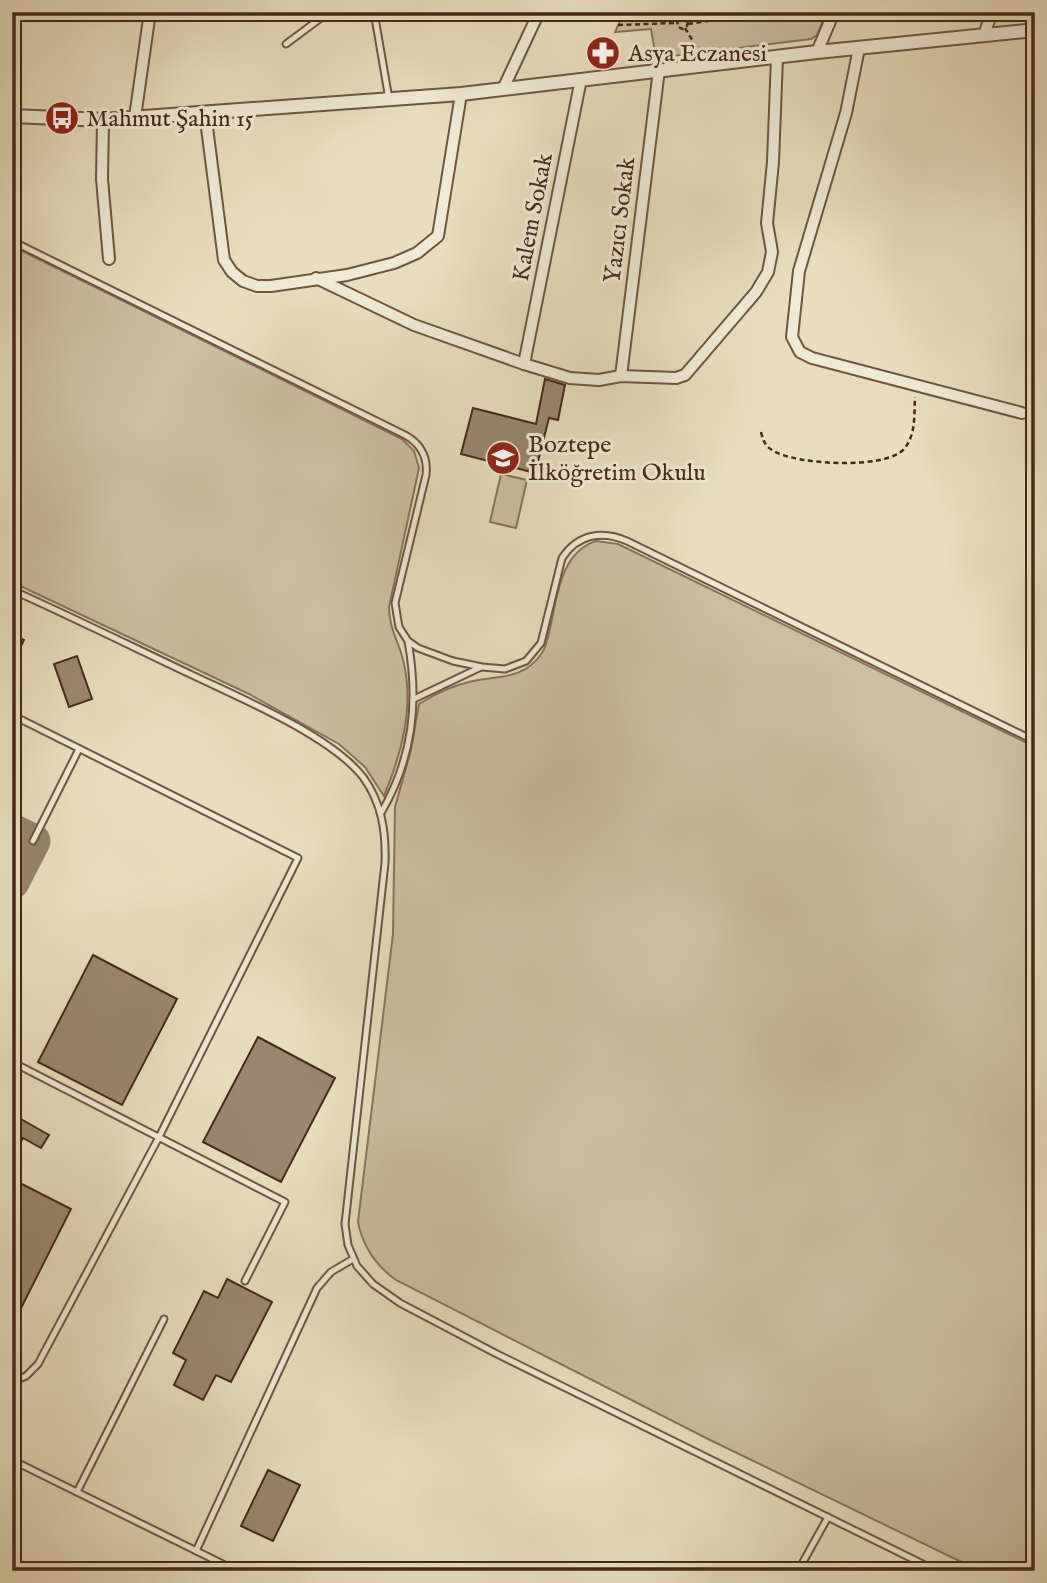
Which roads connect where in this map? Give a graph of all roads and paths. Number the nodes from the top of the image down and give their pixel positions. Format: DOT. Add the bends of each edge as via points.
graph roads {
  1 [pos="150,12"];
  2 [pos="329,12"];
  3 [pos="374,12"];
  4 [pos="538,12"];
  5 [pos="673,12"];
  6 [pos="769,12"];
  7 [pos="834,12"];
  8 [pos="992,12"];
  9 [pos="677,21"];
  10 [pos="618,25"];
  11 [pos="686,26"];
  12 [pos="1035,30"];
  13 [pos="984,35"];
  14 [pos="286,44"];
  15 [pos="859,48"];
  16 [pos="817,52"];
  17 [pos="777,57"];
  18 [pos="708,64"];
  19 [pos="659,70"];
  20 [pos="581,79"];
  21 [pos="503,89"];
  22 [pos="461,94"];
  23 [pos="389,99"];
  24 [pos="205,112"];
  25 [pos="12,116"];
  26 [pos="135,117"];
  27 [pos="103,120"];
  28 [pos="12,241"];
  29 [pos="109,259"];
  30 [pos="316,278"];
  31 [pos="524,364"];
  32 [pos="621,376"];
  33 [pos="915,384"];
  34 [pos="1021,413"];
  35 [pos="761,432"];
  36 [pos="12,590"];
  37 [pos="408,641"];
  38 [pos="482,667"];
  39 [pos="414,699"];
  40 [pos="12,715"];
  41 [pos="1035,741"];
  42 [pos="79,749"];
  43 [pos="381,813"];
  44 [pos="33,841"];
  45 [pos="12,1062"];
  46 [pos="159,1137"];
  47 [pos="353,1259"];
  48 [pos="245,1281"];
  49 [pos="164,1319"];
  50 [pos="12,1382"];
  51 [pos="12,1460"];
  52 [pos="77,1492"];
  53 [pos="828,1517"];
  54 [pos="196,1550"];
  55 [pos="237,1571"];
  56 [pos="798,1571"];
  57 [pos="937,1571"];
  1 -- 26 [label="street"];
  2 -- 14 [label="lane"];
  3 -- 23 [label="lane"];
  4 -- 21 [label="street"];
  5 -- 9 [label="path"];
  6 -- 11 [label="path"];
  7 -- 16 [label="street"];
  8 -- 13 [label="street"];
  9 -- 10 [label="path"];
  9 -- 11 [label="path" via="679,28"];
  9 -- 11 [label="path" via="685,18"];
  11 -- 18 [label="path"];
  12 -- 13 [label="street"];
  13 -- 15 [label="street"];
  15 -- 16 [label="street"];
  15 -- 33 [label="street" via="846,113 799,271 792,337 805,356"];
  16 -- 17 [label="street"];
  17 -- 18 [label="street"];
  17 -- 32 [label="street" via="766,223 772,252 768,272 685,375"];
  18 -- 19 [label="street"];
  19 -- 20 [label="street"];
  19 -- 32 [label="street, Yazıcı Sokak"];
  20 -- 21 [label="street"];
  20 -- 31 [label="street, Kalem Sokak"];
  21 -- 22 [label="street"];
  22 -- 23 [label="street"];
  22 -- 30 [label="street" via="438,236 417,253 394,263"];
  23 -- 24 [label="street"];
  24 -- 26 [label="street"];
  24 -- 30 [label="street" via="222,254 228,266 243,281 257,286"];
  25 -- 27 [label="street"];
  26 -- 27 [label="street"];
  27 -- 29 [label="street" via="102,179"];
  28 -- 37 [label="lane" via="419,445 426,475 395,603 399,627"];
  30 -- 31 [label="street" via="414,326"];
  31 -- 32 [label="street" via="570,378"];
  33 -- 34 [label="street"];
  33 -- 35 [label="path" via="913,434 895,457 860,463 805,459 771,450"];
  36 -- 43 [label="lane" via="256,705 331,748 362,777"];
  37 -- 38 [label="lane" via="438,656"];
  37 -- 39 [label="lane"];
  38 -- 39 [label="lane"];
  38 -- 41 [label="lane" via="512,667 533,655 541,643 562,558 586,537 608,535"];
  39 -- 43 [label="lane" via="404,760"];
  40 -- 42 [label="lane"];
  42 -- 44 [label="lane"];
  42 -- 46 [label="lane" via="298,858"];
  43 -- 47 [label="lane" via="384,870 345,1224"];
  45 -- 46 [label="lane"];
  46 -- 48 [label="lane" via="285,1202"];
  46 -- 50 [label="lane" via="38,1364"];
  47 -- 53 [label="lane" via="364,1276 400,1303"];
  47 -- 54 [label="lane" via="331,1272 317,1289"];
  49 -- 52 [label="lane"];
  51 -- 52 [label="lane"];
  52 -- 54 [label="lane"];
  53 -- 56 [label="lane"];
  53 -- 57 [label="lane"];
  54 -- 55 [label="lane"];
}
